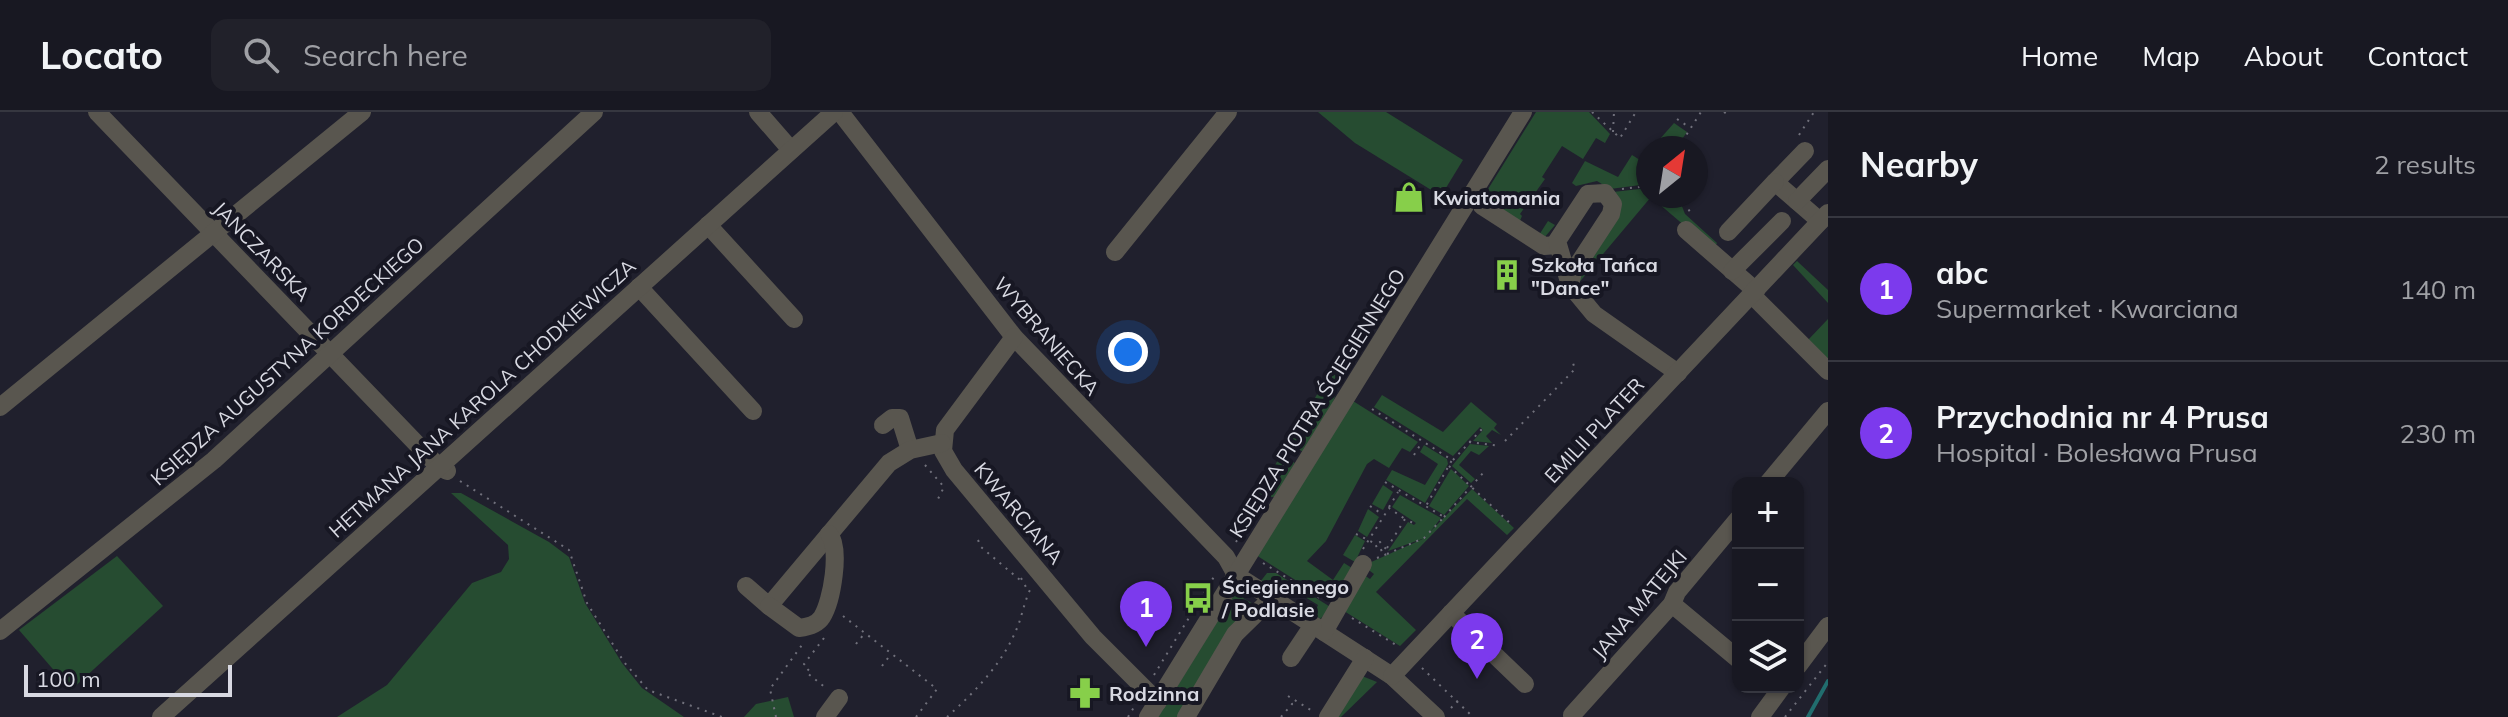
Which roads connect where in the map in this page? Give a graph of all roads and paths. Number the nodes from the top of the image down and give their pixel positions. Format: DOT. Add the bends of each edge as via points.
graph roads {
  1 [pos="97,112"];
  2 [pos="362,112"];
  3 [pos="594,112"];
  4 [pos="758,112"];
  5 [pos="834,112"];
  6 [pos="840,112"];
  7 [pos="1228,112"];
  8 [pos="1523,112"];
  9 [pos="1592,112"];
  10 [pos="1614,112"];
  11 [pos="1636,112"];
  12 [pos="1701,112"];
  13 [pos="1814,112"];
  14 [pos="1677,119"];
  15 [pos="1691,128"];
  16 [pos="1613,133"];
  17 [pos="1686,136"];
  18 [pos="1801,144"];
  19 [pos="791,150"];
  20 [pos="1828,169"];
  21 [pos="1775,182"];
  22 [pos="1636,188"];
  23 [pos="1605,193"];
  24 [pos="1797,201"];
  25 [pos="1482,206"];
  26 [pos="1684,208"];
  27 [pos="1824,217"];
  28 [pos="1782,221"];
  29 [pos="1690,224"];
  30 [pos="708,225"];
  31 [pos="212,232"];
  32 [pos="1728,232"];
  33 [pos="1557,245"];
  34 [pos="1115,252"];
  35 [pos="1732,271"];
  36 [pos="1570,285"];
  37 [pos="639,287"];
  38 [pos="1754,293"];
  39 [pos="794,319"];
  40 [pos="1014,337"];
  41 [pos="331,353"];
  42 [pos="1573,363"];
  43 [pos="1828,371"];
  44 [pos="1678,373"];
  45 [pos="0,407"];
  46 [pos="1372,409"];
  47 [pos="753,411"];
  48 [pos="1828,411"];
  49 [pos="883,425"];
  50 [pos="1482,429"];
  51 [pos="1423,441"];
  52 [pos="1505,441"];
  53 [pos="1469,442"];
  54 [pos="1500,446"];
  55 [pos="910,450"];
  56 [pos="936,450"];
  57 [pos="1414,455"];
  58 [pos="1452,460"];
  59 [pos="1449,466"];
  60 [pos="444,469"];
  61 [pos="1483,473"];
  62 [pos="1773,477"];
  63 [pos="1385,482"];
  64 [pos="1472,487"];
  65 [pos="1399,490"];
  66 [pos="938,499"];
  67 [pos="1370,506"];
  68 [pos="1426,506"];
  69 [pos="1389,508"];
  70 [pos="1384,515"];
  71 [pos="1444,517"];
  72 [pos="1405,519"];
  73 [pos="1413,523"];
  74 [pos="1732,526"];
  75 [pos="829,534"];
  76 [pos="1356,534"];
  77 [pos="1524,536"];
  78 [pos="978,540"];
  79 [pos="1369,540"];
  80 [pos="1385,549"];
  81 [pos="1387,554"];
  82 [pos="1256,558"];
  83 [pos="1363,564"];
  84 [pos="1228,570"];
  85 [pos="746,586"];
  86 [pos="1272,598"];
  87 [pos="1672,604"];
  88 [pos="769,606"];
  89 [pos="1332,606"];
  90 [pos="1343,612"];
  91 [pos="1451,613"];
  92 [pos="841,615"];
  93 [pos="1828,626"];
  94 [pos="805,627"];
  95 [pos="832,627"];
  96 [pos="1319,628"];
  97 [pos="0,631"];
  98 [pos="865,633"];
  99 [pos="856,644"];
  100 [pos="1396,645"];
  101 [pos="891,653"];
  102 [pos="1732,654"];
  103 [pos="1291,658"];
  104 [pos="1365,658"];
  105 [pos="1804,658"];
  106 [pos="1415,660"];
  107 [pos="1828,662"];
  108 [pos="882,666"];
  109 [pos="1392,676"];
  110 [pos="1150,681"];
  111 [pos="1525,684"];
  112 [pos="1775,693"];
  113 [pos="1288,696"];
  114 [pos="1461,697"];
  115 [pos="839,698"];
  116 [pos="1457,702"];
  117 [pos="1298,703"];
  118 [pos="1153,710"];
  119 [pos="1442,714"];
  120 [pos="1572,715"];
  121 [pos="161,717"];
  122 [pos="722,717"];
  123 [pos="776,717"];
  124 [pos="825,717"];
  125 [pos="916,717"];
  126 [pos="947,717"];
  127 [pos="1186,717"];
  128 [pos="1281,717"];
  129 [pos="1325,717"];
  130 [pos="1473,717"];
  131 [pos="1760,717"];
  132 [pos="1785,717"];
  1 -- 31 [label="street, JANCZARSKA"];
  2 -- 31 [label="street"];
  3 -- 41 [label="street, KSIĘDZA AUGUSTYNA KORDECKIEGO"];
  4 -- 19 [label="street"];
  5 -- 19 [label="street, HETMANA JANA KAROLA CHODKIEWICZA"];
  6 -- 40 [label="street, WYBRANIECKA"];
  7 -- 34 [label="street"];
  8 -- 84 [label="street, KSIĘDZA PIOTRA ŚCIEGIENNEGO"];
  9 -- 16 [label="path"];
  10 -- 16 [label="path"];
  11 -- 16 [label="path" via="1620,138"];
  12 -- 15 [label="path"];
  13 -- 18 [label="path"];
  14 -- 15 [label="path"];
  15 -- 17 [label="path"];
  18 -- 21 [label="street"];
  19 -- 30 [label="street, HETMANA JANA KAROLA CHODKIEWICZA"];
  20 -- 24 [label="street"];
  21 -- 24 [label="street"];
  21 -- 32 [label="street"];
  22 -- 23 [label="path"];
  23 -- 33 [label="street" via="1588,194"];
  23 -- 36 [label="street" via="1613,204 1611,214"];
  24 -- 27 [label="street"];
  25 -- 33 [label="street" via="1544,246"];
  26 -- 29 [label="path"];
  27 -- 38 [label="street, EMILII PLATER"];
  28 -- 35 [label="street"];
  29 -- 35 [label="street"];
  30 -- 37 [label="street, HETMANA JANA KAROLA CHODKIEWICZA"];
  30 -- 39 [label="street"];
  31 -- 41 [label="street, JANCZARSKA"];
  31 -- 45 [label="street"];
  33 -- 36 [label="street"];
  35 -- 38 [label="street"];
  36 -- 44 [label="street" via="1594,314"];
  37 -- 47 [label="street"];
  37 -- 60 [label="street, HETMANA JANA KAROLA CHODKIEWICZA"];
  38 -- 43 [label="street"];
  38 -- 44 [label="street, EMILII PLATER"];
  40 -- 56 [label="street"];
  40 -- 84 [label="street, WYBRANIECKA" via="1226,557"];
  41 -- 60 [label="street, JANCZARSKA"];
  41 -- 97 [label="street, KSIĘDZA AUGUSTYNA KORDECKIEGO" via="214,460"];
  42 -- 52 [label="path" via="1575,369"];
  44 -- 77 [label="street, EMILII PLATER"];
  46 -- 51 [label="path"];
  48 -- 62 [label="street"];
  49 -- 55 [label="street" via="900,418"];
  50 -- 53 [label="path"];
  51 -- 57 [label="path"];
  51 -- 58 [label="path"];
  53 -- 54 [label="path"];
  53 -- 58 [label="path"];
  55 -- 56 [label="street"];
  55 -- 75 [label="street" via="889,463"];
  56 -- 66 [label="path" via="923,463 944,487"];
  56 -- 118 [label="street, KWARCIANA"];
  58 -- 59 [label="path"];
  59 -- 64 [label="path"];
  59 -- 68 [label="path"];
  60 -- 121 [label="street, HETMANA JANA KAROLA CHODKIEWICZA"];
  60 -- 122 [label="path" via="569,550 587,603 648,690"];
  61 -- 64 [label="path"];
  63 -- 65 [label="path"];
  64 -- 71 [label="path"];
  64 -- 77 [label="path"];
  65 -- 68 [label="path"];
  65 -- 69 [label="path"];
  67 -- 70 [label="path"];
  68 -- 71 [label="path"];
  69 -- 70 [label="path"];
  69 -- 72 [label="path"];
  70 -- 79 [label="path"];
  71 -- 81 [label="path" via="1424,538"];
  72 -- 73 [label="path"];
  72 -- 80 [label="path"];
  74 -- 87 [label="street, JANA MATEJKI"];
  75 -- 88 [label="street"];
  75 -- 94 [label="street" via="836,558 823,615"];
  76 -- 79 [label="path"];
  77 -- 91 [label="street, EMILII PLATER"];
  78 -- 126 [label="path" via="1021,579 1028,597 985,680"];
  79 -- 80 [label="path"];
  79 -- 83 [label="path" via="1362,550"];
  80 -- 81 [label="path"];
  81 -- 83 [label="path"];
  82 -- 89 [label="path"];
  83 -- 96 [label="street"];
  84 -- 86 [label="street"];
  84 -- 110 [label="path"];
  84 -- 118 [label="street, KSIĘDZA PIOTRA ŚCIEGIENNEGO"];
  85 -- 88 [label="street"];
  86 -- 96 [label="street"];
  86 -- 127 [label="street" via="1235,634"];
  87 -- 102 [label="street"];
  87 -- 120 [label="street, JANA MATEJKI"];
  88 -- 94 [label="street" via="793,626"];
  90 -- 100 [label="path"];
  91 -- 109 [label="street, EMILII PLATER"];
  91 -- 111 [label="street"];
  92 -- 98 [label="path"];
  93 -- 105 [label="street"];
  94 -- 123 [label="path" via="804,642 770,689"];
  95 -- 115 [label="path" via="804,664 806,672"];
  96 -- 103 [label="street"];
  96 -- 104 [label="street"];
  98 -- 99 [label="path"];
  98 -- 101 [label="path"];
  101 -- 108 [label="path"];
  101 -- 125 [label="path" via="937,689"];
  104 -- 109 [label="street"];
  104 -- 129 [label="street"];
  106 -- 116 [label="path"];
  107 -- 132 [label="path"];
  109 -- 119 [label="street"];
  112 -- 131 [label="street"];
  113 -- 117 [label="path"];
  114 -- 116 [label="path"];
  115 -- 124 [label="street"];
  116 -- 119 [label="path"];
  116 -- 130 [label="path"];
  117 -- 128 [label="path"];
  117 -- 129 [label="path"];
}
